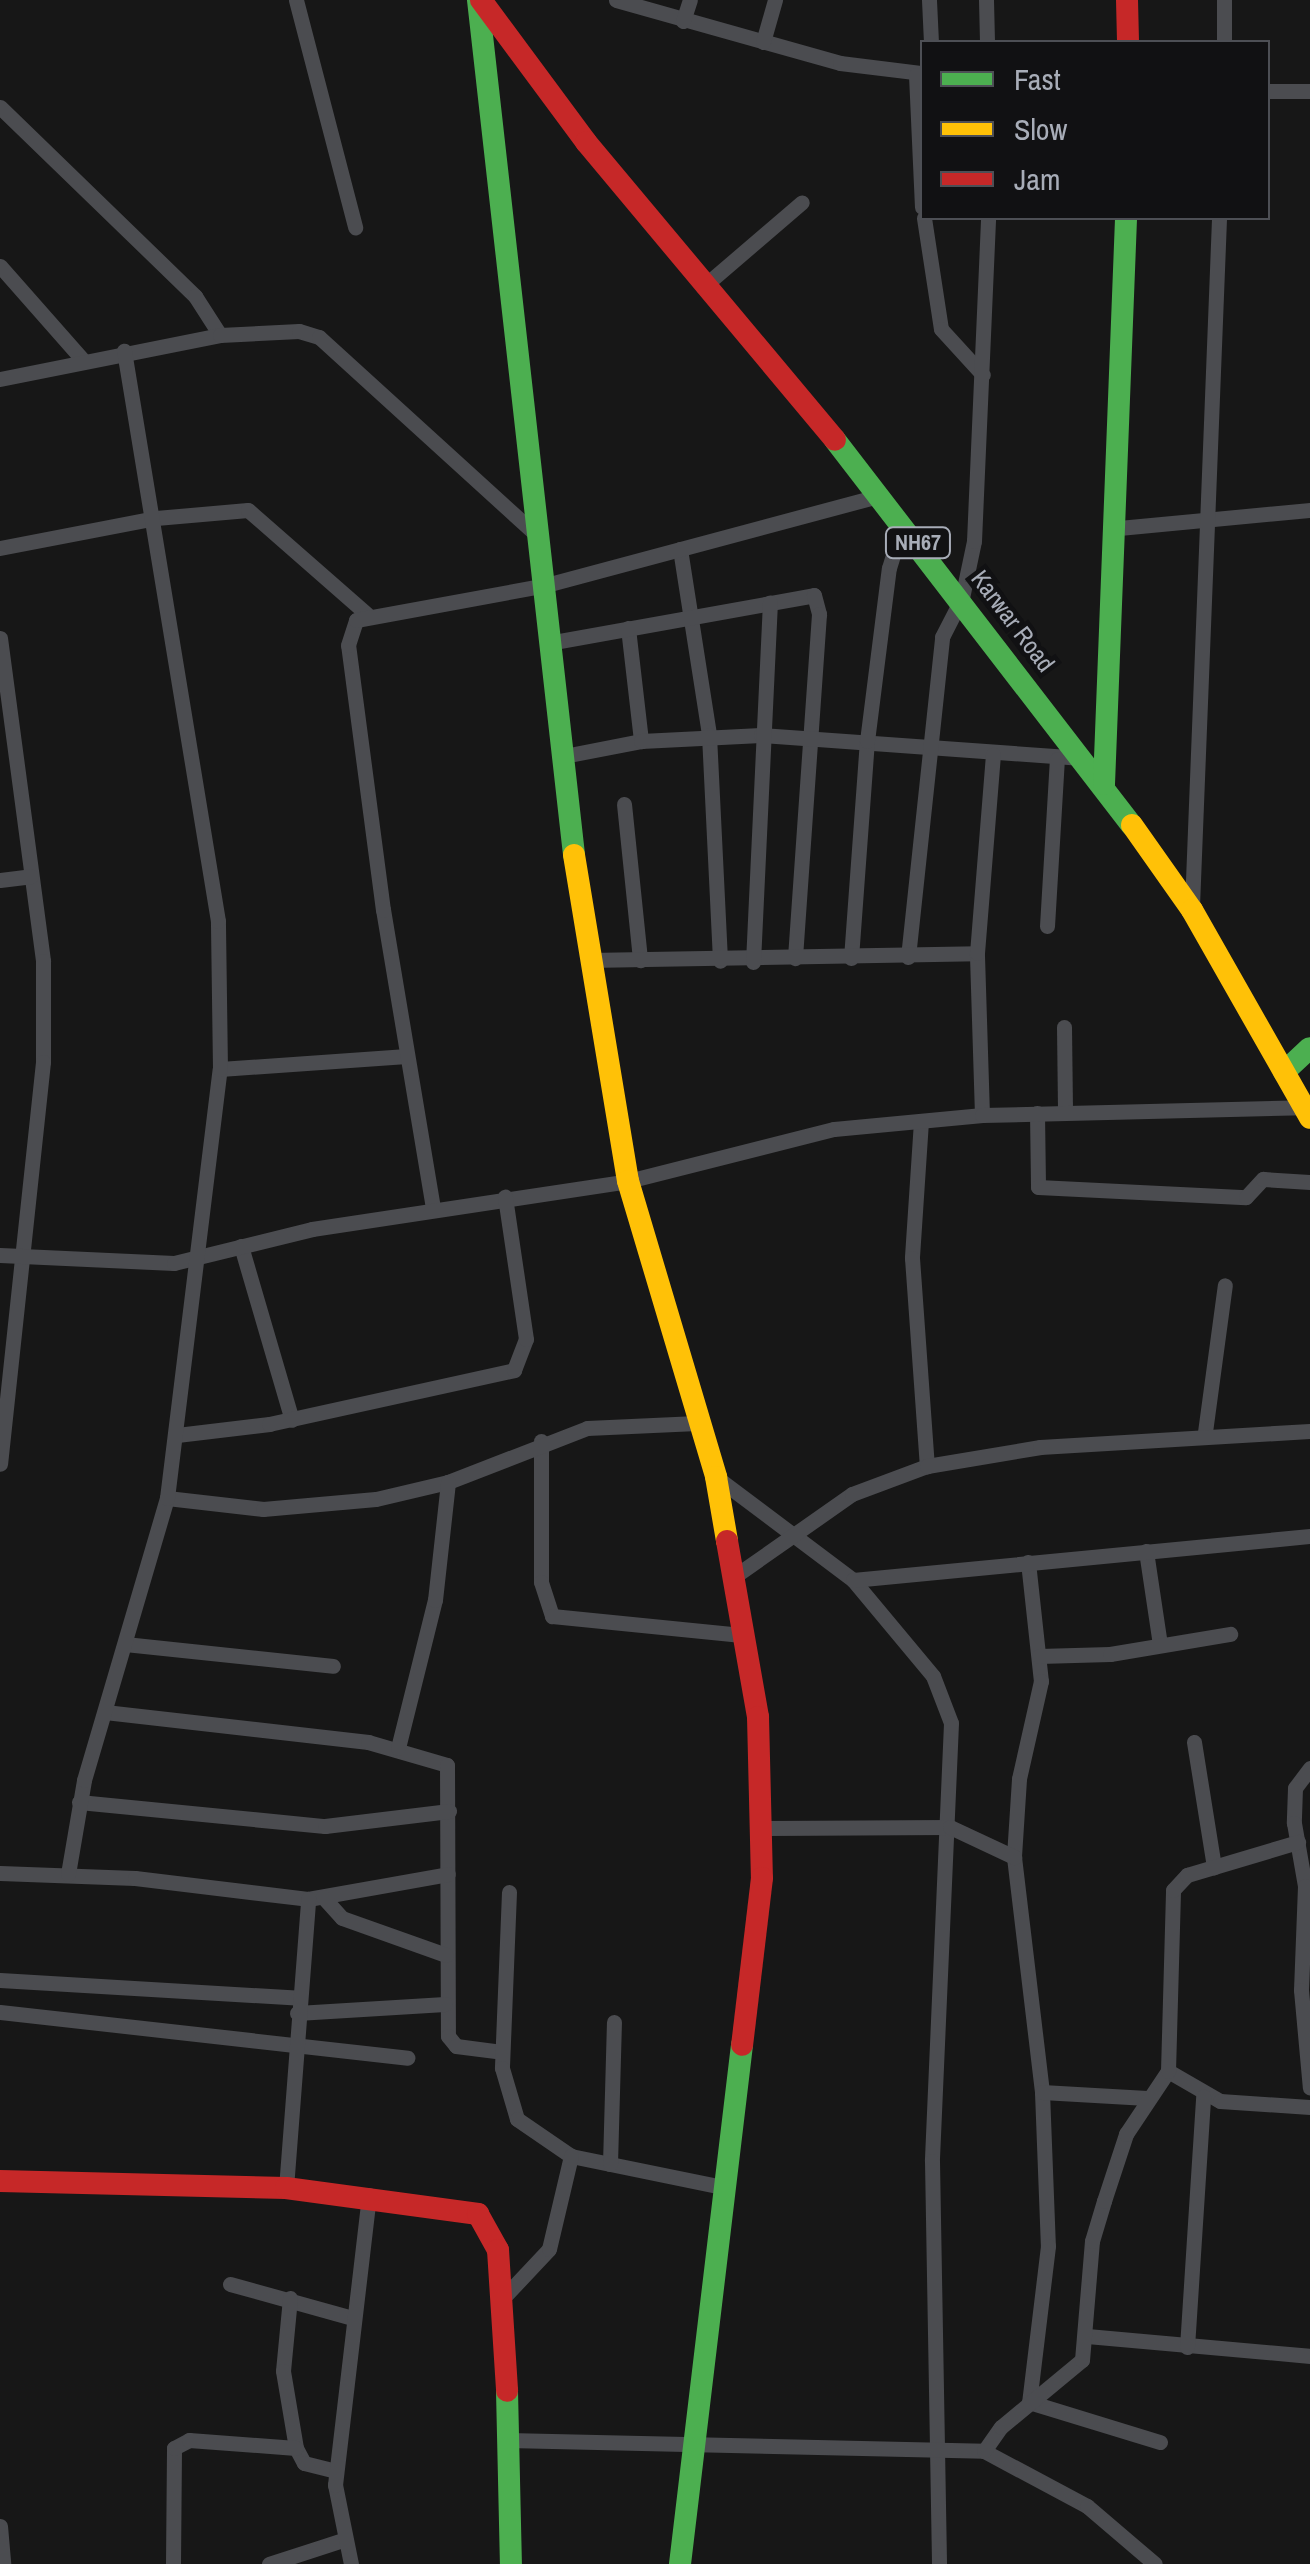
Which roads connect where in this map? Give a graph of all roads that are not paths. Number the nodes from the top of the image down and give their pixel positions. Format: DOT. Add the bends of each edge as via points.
graph roads {
  1 [pos="296,0"];
  2 [pos="480,0"];
  3 [pos="616,0"];
  4 [pos="690,0"];
  5 [pos="776,0"];
  6 [pos="929,0"];
  7 [pos="986,0"];
  8 [pos="1127,0"];
  9 [pos="1224,0"];
  10 [pos="683,21"];
  11 [pos="932,40"];
  12 [pos="987,40"];
  13 [pos="1128,40"];
  14 [pos="1224,40"];
  15 [pos="763,42"];
  16 [pos="919,74"];
  17 [pos="1270,91"];
  18 [pos="1310,91"];
  19 [pos="0,107"];
  20 [pos="920,118"];
  21 [pos="802,202"];
  22 [pos="924,220"];
  23 [pos="988,220"];
  24 [pos="1126,220"];
  25 [pos="1220,220"];
  26 [pos="355,227"];
  27 [pos="0,266"];
  28 [pos="701,288"];
  29 [pos="220,335"];
  30 [pos="124,351"];
  31 [pos="83,360"];
  32 [pos="984,375"];
  33 [pos="0,379"];
  34 [pos="880,495"];
  35 [pos="1310,510"];
  36 [pos="1209,517"];
  37 [pos="156,518"];
  38 [pos="903,523"];
  39 [pos="1119,528"];
  40 [pos="541,539"];
  41 [pos="0,548"];
  42 [pos="680,549"];
  43 [pos="546,585"];
  44 [pos="962,598"];
  45 [pos="770,602"];
  46 [pos="366,614"];
  47 [pos="695,617"];
  48 [pos="628,628"];
  49 [pos="0,638"];
  50 [pos="554,642"];
  51 [pos="3,679"];
  52 [pos="709,734"];
  53 [pos="760,734"];
  54 [pos="810,737"];
  55 [pos="641,741"];
  56 [pos="866,741"];
  57 [pos="929,746"];
  58 [pos="993,754"];
  59 [pos="564,756"];
  60 [pos="1082,758"];
  61 [pos="1057,760"];
  62 [pos="1104,784"];
  63 [pos="624,804"];
  64 [pos="31,876"];
  65 [pos="0,880"];
  66 [pos="1192,910"];
  67 [pos="1047,926"];
  68 [pos="977,953"];
  69 [pos="908,957"];
  70 [pos="795,958"];
  71 [pos="850,958"];
  72 [pos="588,960"];
  73 [pos="640,960"];
  74 [pos="720,962"];
  75 [pos="753,962"];
  76 [pos="1064,1027"];
  77 [pos="1310,1048"];
  78 [pos="407,1056"];
  79 [pos="220,1069"];
  80 [pos="1284,1072"];
  81 [pos="1065,1112"];
  82 [pos="1306,1112"];
  83 [pos="1037,1113"];
  84 [pos="982,1115"];
  85 [pos="921,1121"];
  86 [pos="628,1181"];
  87 [pos="1310,1182"];
  88 [pos="505,1197"];
  89 [pos="433,1208"];
  90 [pos="241,1246"];
  91 [pos="0,1255"];
  92 [pos="28,1256"];
  93 [pos="196,1257"];
  94 [pos="1225,1285"];
  95 [pos="292,1420"];
  96 [pos="698,1423"];
  97 [pos="1310,1431"];
  98 [pos="1205,1432"];
  99 [pos="176,1435"];
  100 [pos="541,1441"];
  101 [pos="0,1464"];
  102 [pos="927,1466"];
  103 [pos="716,1478"];
  104 [pos="448,1482"];
  105 [pos="167,1498"];
  106 [pos="795,1536"];
  107 [pos="1310,1536"];
  108 [pos="1146,1551"];
  109 [pos="1028,1562"];
  110 [pos="735,1576"];
  111 [pos="853,1580"];
  112 [pos="1230,1634"];
  113 [pos="744,1635"];
  114 [pos="125,1644"];
  115 [pos="1160,1645"];
  116 [pos="1039,1656"];
  117 [pos="334,1666"];
  118 [pos="105,1712"];
  119 [pos="1194,1742"];
  120 [pos="398,1748"];
  121 [pos="1310,1768"];
  122 [pos="80,1802"];
  123 [pos="449,1811"];
  124 [pos="950,1827"];
  125 [pos="766,1828"];
  126 [pos="1298,1842"];
  127 [pos="1014,1857"];
  128 [pos="1214,1867"];
  129 [pos="0,1872"];
  130 [pos="68,1874"];
  131 [pos="448,1874"];
  132 [pos="509,1892"];
  133 [pos="315,1898"];
  134 [pos="446,1954"];
  135 [pos="0,1980"];
  136 [pos="445,2004"];
  137 [pos="298,2006"];
  138 [pos="0,2012"];
  139 [pos="614,2022"];
  140 [pos="295,2048"];
  141 [pos="502,2052"];
  142 [pos="407,2058"];
  143 [pos="1168,2071"];
  144 [pos="1310,2088"];
  145 [pos="1042,2092"];
  146 [pos="1204,2097"];
  147 [pos="1147,2098"];
  148 [pos="1310,2108"];
  149 [pos="572,2156"];
  150 [pos="610,2164"];
  151 [pos="0,2181"];
  152 [pos="722,2187"];
  153 [pos="286,2188"];
  154 [pos="369,2195"];
  155 [pos="230,2284"];
  156 [pos="505,2296"];
  157 [pos="290,2298"];
  158 [pos="353,2318"];
  159 [pos="1086,2336"];
  160 [pos="1187,2346"];
  161 [pos="1310,2356"];
  162 [pos="1029,2402"];
  163 [pos="506,2440"];
  164 [pos="1160,2442"];
  165 [pos="690,2446"];
  166 [pos="939,2447"];
  167 [pos="296,2448"];
  168 [pos="984,2451"];
  169 [pos="336,2470"];
  170 [pos="0,2526"];
  171 [pos="343,2540"];
  172 [pos="3,2564"];
  173 [pos="173,2564"];
  174 [pos="270,2564"];
  175 [pos="351,2564"];
  176 [pos="511,2564"];
  177 [pos="680,2564"];
  178 [pos="939,2564"];
  179 [pos="1155,2564"];
  1 -- 26 [label="street"];
  2 -- 28 [label="main road, Karwar Road / NH67"];
  2 -- 40 [label="main road"];
  3 -- 10 [label="street"];
  4 -- 10 [label="street"];
  5 -- 15 [label="street"];
  6 -- 11 [label="street"];
  7 -- 12 [label="street"];
  8 -- 13 [label="main road"];
  9 -- 14 [label="street"];
  10 -- 15 [label="street"];
  15 -- 16 [label="street"];
  16 -- 20 [label="street"];
  17 -- 18 [label="street"];
  19 -- 29 [label="street" via="169,269"];
  21 -- 28 [label="street"];
  22 -- 32 [label="street" via="941,329"];
  23 -- 32 [label="street"];
  24 -- 39 [label="main road"];
  25 -- 36 [label="street"];
  27 -- 31 [label="street"];
  28 -- 34 [label="main road, Karwar Road / NH67"];
  29 -- 30 [label="street"];
  29 -- 40 [label="street" via="319,336"];
  30 -- 31 [label="street"];
  30 -- 37 [label="street"];
  31 -- 33 [label="street"];
  32 -- 44 [label="street" via="974,542"];
  34 -- 38 [label="main road, Karwar Road / NH67"];
  34 -- 42 [label="street"];
  35 -- 36 [label="street"];
  36 -- 39 [label="street"];
  36 -- 66 [label="street"];
  37 -- 41 [label="street"];
  37 -- 46 [label="street" via="226,508 265,518"];
  37 -- 79 [label="street" via="218,921"];
  38 -- 44 [label="main road, Karwar Road / NH67"];
  38 -- 56 [label="street"];
  39 -- 62 [label="main road"];
  40 -- 43 [label="main road"];
  42 -- 43 [label="street"];
  42 -- 47 [label="street"];
  43 -- 46 [label="street"];
  43 -- 50 [label="main road"];
  44 -- 57 [label="street" via="942,637"];
  44 -- 60 [label="main road, Karwar Road / NH67"];
  45 -- 47 [label="street"];
  45 -- 53 [label="street"];
  45 -- 54 [label="street" via="807,593 818,601"];
  46 -- 78 [label="street" via="356,620 348,645"];
  47 -- 48 [label="street"];
  47 -- 52 [label="street"];
  48 -- 50 [label="street"];
  48 -- 55 [label="street"];
  49 -- 51 [label="street"];
  50 -- 59 [label="main road"];
  51 -- 64 [label="street"];
  52 -- 53 [label="street"];
  52 -- 55 [label="street"];
  52 -- 74 [label="street"];
  53 -- 54 [label="street"];
  53 -- 75 [label="street"];
  54 -- 56 [label="street"];
  54 -- 70 [label="street"];
  55 -- 59 [label="street"];
  56 -- 57 [label="street"];
  56 -- 71 [label="street"];
  57 -- 58 [label="street"];
  57 -- 69 [label="street"];
  58 -- 61 [label="street"];
  58 -- 68 [label="street"];
  59 -- 72 [label="main road"];
  60 -- 61 [label="street"];
  60 -- 62 [label="main road, Karwar Road / NH67"];
  61 -- 67 [label="street"];
  62 -- 66 [label="main road, Karwar Road / NH67"];
  63 -- 73 [label="street"];
  64 -- 65 [label="street"];
  64 -- 92 [label="street" via="43,1062"];
  66 -- 80 [label="main road, Karwar Road / NH67"];
  68 -- 69 [label="street"];
  68 -- 84 [label="street"];
  69 -- 71 [label="street"];
  70 -- 71 [label="street"];
  70 -- 75 [label="street"];
  72 -- 73 [label="street"];
  72 -- 86 [label="main road"];
  73 -- 74 [label="street"];
  74 -- 75 [label="street"];
  76 -- 81 [label="street"];
  77 -- 80 [label="main road"];
  78 -- 79 [label="street"];
  78 -- 89 [label="street"];
  79 -- 93 [label="street"];
  80 -- 82 [label="main road, Karwar Road / NH67"];
  81 -- 82 [label="street"];
  81 -- 83 [label="street"];
  83 -- 84 [label="street"];
  83 -- 87 [label="street" via="1038,1188 1246,1197 1263,1179"];
  84 -- 85 [label="street"];
  85 -- 86 [label="street" via="834,1129"];
  85 -- 102 [label="street" via="912,1258"];
  86 -- 88 [label="street"];
  86 -- 96 [label="main road"];
  88 -- 89 [label="street"];
  88 -- 95 [label="street" via="526,1339 514,1370"];
  89 -- 90 [label="street"];
  90 -- 93 [label="street"];
  90 -- 95 [label="street"];
  91 -- 92 [label="street"];
  92 -- 93 [label="street" via="142,1264"];
  92 -- 101 [label="street"];
  93 -- 99 [label="street"];
  94 -- 98 [label="street"];
  95 -- 99 [label="street"];
  96 -- 100 [label="street" via="587,1428"];
  96 -- 103 [label="main road"];
  97 -- 98 [label="street"];
  98 -- 102 [label="street"];
  99 -- 105 [label="street"];
  100 -- 104 [label="street"];
  100 -- 113 [label="street" via="541,1582 552,1616"];
  102 -- 106 [label="street" via="852,1494"];
  103 -- 106 [label="street"];
  103 -- 110 [label="main road"];
  104 -- 105 [label="street" via="319,1507 224,1508"];
  104 -- 120 [label="street" via="434,1600"];
  105 -- 114 [label="street"];
  106 -- 110 [label="street"];
  106 -- 111 [label="street"];
  107 -- 108 [label="street"];
  108 -- 109 [label="street"];
  108 -- 115 [label="street"];
  109 -- 111 [label="street"];
  109 -- 116 [label="street"];
  110 -- 113 [label="main road"];
  111 -- 124 [label="street" via="942,1693 950,1723"];
  112 -- 115 [label="street"];
  113 -- 125 [label="main road"];
  114 -- 117 [label="street"];
  114 -- 118 [label="street"];
  115 -- 116 [label="street"];
  116 -- 127 [label="street"];
  118 -- 120 [label="street"];
  118 -- 122 [label="street"];
  119 -- 128 [label="street"];
  120 -- 123 [label="street" via="447,1765"];
  121 -- 126 [label="street" via="1295,1788"];
  122 -- 123 [label="street" via="309,1826"];
  122 -- 130 [label="street"];
  123 -- 131 [label="street"];
  124 -- 125 [label="street"];
  124 -- 127 [label="street"];
  124 -- 166 [label="street" via="932,2161"];
  125 -- 152 [label="main road"];
  126 -- 128 [label="street"];
  126 -- 144 [label="street"];
  127 -- 145 [label="street"];
  128 -- 143 [label="street" via="1187,1875 1173,1890"];
  129 -- 130 [label="street"];
  130 -- 133 [label="street"];
  131 -- 133 [label="street"];
  131 -- 134 [label="street"];
  132 -- 141 [label="street"];
  133 -- 134 [label="street" via="342,1918"];
  133 -- 137 [label="street"];
  134 -- 136 [label="street"];
  135 -- 137 [label="street"];
  136 -- 137 [label="street"];
  136 -- 141 [label="street" via="451,2042"];
  137 -- 140 [label="street"];
  138 -- 140 [label="street"];
  139 -- 150 [label="street"];
  140 -- 142 [label="street"];
  140 -- 153 [label="street"];
  141 -- 149 [label="street" via="507,2102 517,2119"];
  143 -- 146 [label="street"];
  143 -- 147 [label="street"];
  145 -- 147 [label="street"];
  145 -- 162 [label="street" via="1048,2246"];
  146 -- 148 [label="street"];
  146 -- 160 [label="street"];
  147 -- 159 [label="street" via="1126,2134 1092,2241"];
  149 -- 150 [label="street"];
  149 -- 156 [label="street" via="549,2249"];
  150 -- 152 [label="street"];
  151 -- 153 [label="main road"];
  152 -- 165 [label="main road"];
  153 -- 154 [label="main road"];
  154 -- 156 [label="main road" via="478,2214 498,2250"];
  154 -- 158 [label="street"];
  155 -- 157 [label="street"];
  156 -- 163 [label="main road"];
  157 -- 158 [label="street"];
  157 -- 167 [label="street" via="283,2371"];
  158 -- 169 [label="street"];
  159 -- 160 [label="street"];
  159 -- 162 [label="street" via="1068,2378"];
  160 -- 161 [label="street"];
  162 -- 164 [label="street"];
  162 -- 168 [label="street"];
  163 -- 165 [label="street"];
  163 -- 176 [label="main road"];
  165 -- 166 [label="street"];
  165 -- 177 [label="main road"];
  166 -- 168 [label="street"];
  166 -- 178 [label="street"];
  167 -- 169 [label="street" via="304,2463"];
  167 -- 173 [label="street" via="190,2440 174,2448"];
  168 -- 179 [label="street" via="1088,2506"];
  169 -- 171 [label="street"];
  170 -- 172 [label="street"];
  171 -- 174 [label="street"];
  171 -- 175 [label="street"];
}
